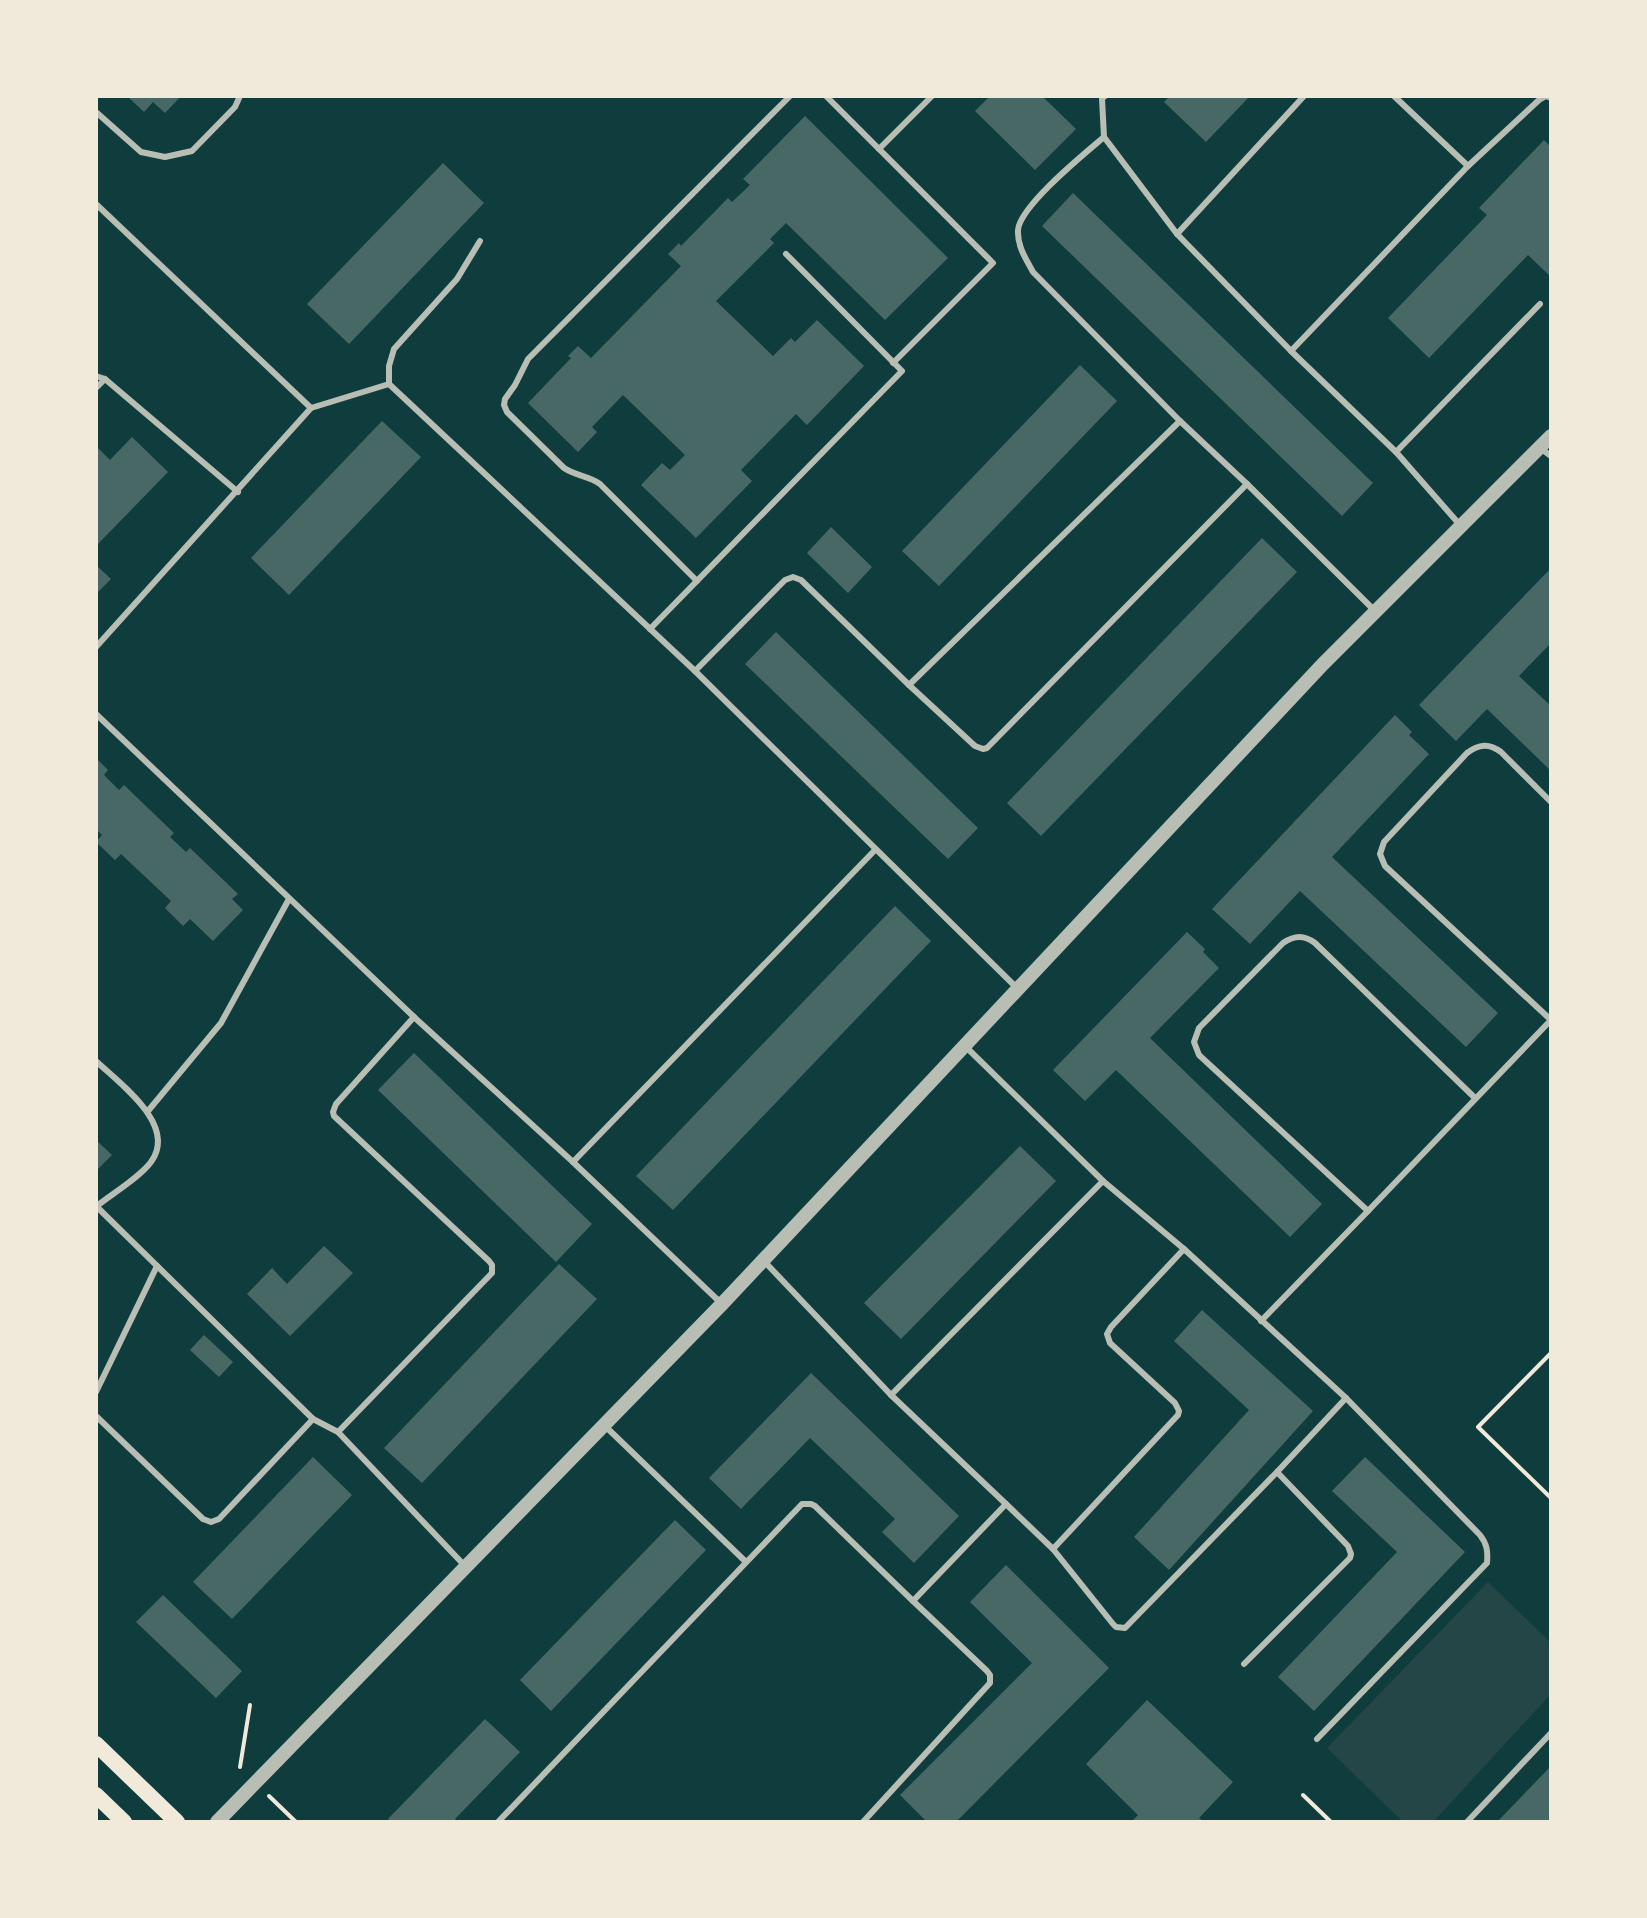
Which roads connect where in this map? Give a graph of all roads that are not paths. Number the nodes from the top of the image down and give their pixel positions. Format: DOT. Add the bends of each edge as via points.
graph roads {
  1 [pos="240,96"];
  2 [pos="790,96"];
  3 [pos="826,96"];
  4 [pos="932,96"];
  5 [pos="1304,96"];
  6 [pos="1394,96"];
  7 [pos="1102,97"];
  8 [pos="1547,97"];
  9 [pos="96,112"];
  10 [pos="1104,137"];
  11 [pos="879,149"];
  12 [pos="1468,166"];
  13 [pos="96,204"];
  14 [pos="1177,234"];
  15 [pos="480,241"];
  16 [pos="786,254"];
  17 [pos="1540,304"];
  18 [pos="1291,351"];
  19 [pos="893,363"];
  20 [pos="96,376"];
  21 [pos="105,379"];
  22 [pos="389,384"];
  23 [pos="96,388"];
  24 [pos="311,408"];
  25 [pos="1180,421"];
  26 [pos="1551,436"];
  27 [pos="1396,452"];
  28 [pos="1546,452"];
  29 [pos="1247,484"];
  30 [pos="238,492"];
  31 [pos="1460,525"];
  32 [pos="697,581"];
  33 [pos="1374,610"];
  34 [pos="650,629"];
  35 [pos="96,647"];
  36 [pos="695,671"];
  37 [pos="909,685"];
  38 [pos="96,714"];
  39 [pos="1551,802"];
  40 [pos="875,850"];
  41 [pos="289,899"];
  42 [pos="1018,989"];
  43 [pos="414,1017"];
  44 [pos="1551,1020"];
  45 [pos="965,1046"];
  46 [pos="96,1061"];
  47 [pos="1475,1098"];
  48 [pos="148,1111"];
  49 [pos="573,1162"];
  50 [pos="1103,1181"];
  51 [pos="96,1206"];
  52 [pos="1368,1211"];
  53 [pos="1184,1249"];
  54 [pos="763,1260"];
  55 [pos="157,1266"];
  56 [pos="722,1304"];
  57 [pos="1261,1321"];
  58 [pos="96,1392"];
  59 [pos="891,1395"];
  60 [pos="1346,1398"];
  61 [pos="96,1416"];
  62 [pos="313,1419"];
  63 [pos="605,1426"];
  64 [pos="338,1432"];
  65 [pos="1277,1472"];
  66 [pos="1006,1504"];
  67 [pos="1053,1549"];
  68 [pos="746,1562"];
  69 [pos="466,1567"];
  70 [pos="913,1601"];
  71 [pos="1244,1664"];
  72 [pos="1551,1733"];
  73 [pos="1317,1739"];
  74 [pos="96,1744"];
  75 [pos="96,1795"];
  76 [pos="124,1822"];
  77 [pos="177,1822"];
  78 [pos="217,1822"];
  79 [pos="498,1822"];
  80 [pos="863,1822"];
  81 [pos="1467,1822"];
  1 -- 9 [label="lane" via="192,151 165,157 141,152"];
  2 -- 32 [label="lane" via="528,359 505,399 507,412 564,468 600,484"];
  3 -- 11 [label="lane"];
  4 -- 11 [label="lane"];
  5 -- 14 [label="lane"];
  6 -- 12 [label="lane"];
  7 -- 10 [label="lane"];
  8 -- 12 [label="lane"];
  10 -- 14 [label="lane"];
  10 -- 25 [label="lane" via="1022,217 1021,252 1033,272"];
  11 -- 19 [label="lane" via="993,263"];
  12 -- 18 [label="lane"];
  13 -- 24 [label="lane"];
  14 -- 18 [label="lane"];
  15 -- 22 [label="lane" via="457,279 394,349"];
  16 -- 19 [label="lane"];
  17 -- 27 [label="lane"];
  18 -- 27 [label="lane"];
  19 -- 32 [label="lane" via="902,371"];
  20 -- 21 [label="lane"];
  21 -- 23 [label="lane"];
  21 -- 30 [label="lane"];
  22 -- 24 [label="lane"];
  22 -- 34 [label="lane"];
  24 -- 30 [label="lane"];
  25 -- 29 [label="lane"];
  25 -- 37 [label="lane"];
  26 -- 28 [label="street"];
  27 -- 31 [label="lane"];
  28 -- 31 [label="street"];
  29 -- 33 [label="lane"];
  29 -- 37 [label="lane" via="987,748 975,746"];
  30 -- 35 [label="lane"];
  31 -- 33 [label="street"];
  32 -- 34 [label="lane"];
  33 -- 42 [label="street"];
  34 -- 36 [label="lane"];
  36 -- 37 [label="lane" via="793,577"];
  36 -- 40 [label="lane"];
  38 -- 41 [label="lane"];
  39 -- 44 [label="lane" via="1493,746 1475,747 1384,842 1380,854 1385,866"];
  40 -- 42 [label="lane"];
  40 -- 49 [label="lane"];
  41 -- 43 [label="lane"];
  41 -- 48 [label="lane" via="221,1023"];
  42 -- 45 [label="street"];
  43 -- 49 [label="lane"];
  43 -- 64 [label="lane" via="336,1104 334,1116 489,1261 492,1273"];
  44 -- 47 [label="lane"];
  45 -- 50 [label="lane"];
  45 -- 54 [label="street"];
  46 -- 48 [label="lane"];
  47 -- 52 [label="lane"];
  47 -- 52 [label="lane" via="1308,938 1283,943 1199,1028 1194,1042 1199,1055"];
  48 -- 51 [label="lane" via="156,1131 153,1160"];
  49 -- 56 [label="lane"];
  50 -- 53 [label="lane"];
  50 -- 59 [label="lane"];
  51 -- 55 [label="lane"];
  52 -- 57 [label="lane"];
  53 -- 57 [label="lane"];
  53 -- 67 [label="lane" via="1107,1334 1110,1343 1175,1403 1178,1415"];
  54 -- 56 [label="street"];
  54 -- 59 [label="lane"];
  55 -- 58 [label="lane"];
  55 -- 62 [label="lane"];
  56 -- 63 [label="street"];
  57 -- 60 [label="lane"];
  59 -- 66 [label="lane"];
  60 -- 65 [label="lane"];
  60 -- 73 [label="lane" via="1480,1535 1488,1553 1479,1572"];
  61 -- 62 [label="lane" via="211,1522"];
  62 -- 64 [label="lane"];
  63 -- 68 [label="lane"];
  63 -- 69 [label="street"];
  64 -- 69 [label="lane"];
  65 -- 67 [label="lane" via="1125,1628 1113,1624"];
  65 -- 71 [label="lane" via="1351,1554"];
  66 -- 67 [label="lane"];
  66 -- 70 [label="lane"];
  68 -- 70 [label="lane" via="802,1504 811,1504"];
  68 -- 79 [label="lane"];
  69 -- 78 [label="street"];
  70 -- 80 [label="lane" via="987,1671 990,1683"];
  72 -- 81 [label="lane"];
  74 -- 77 [label="main road"];
  75 -- 76 [label="main road"];
}
